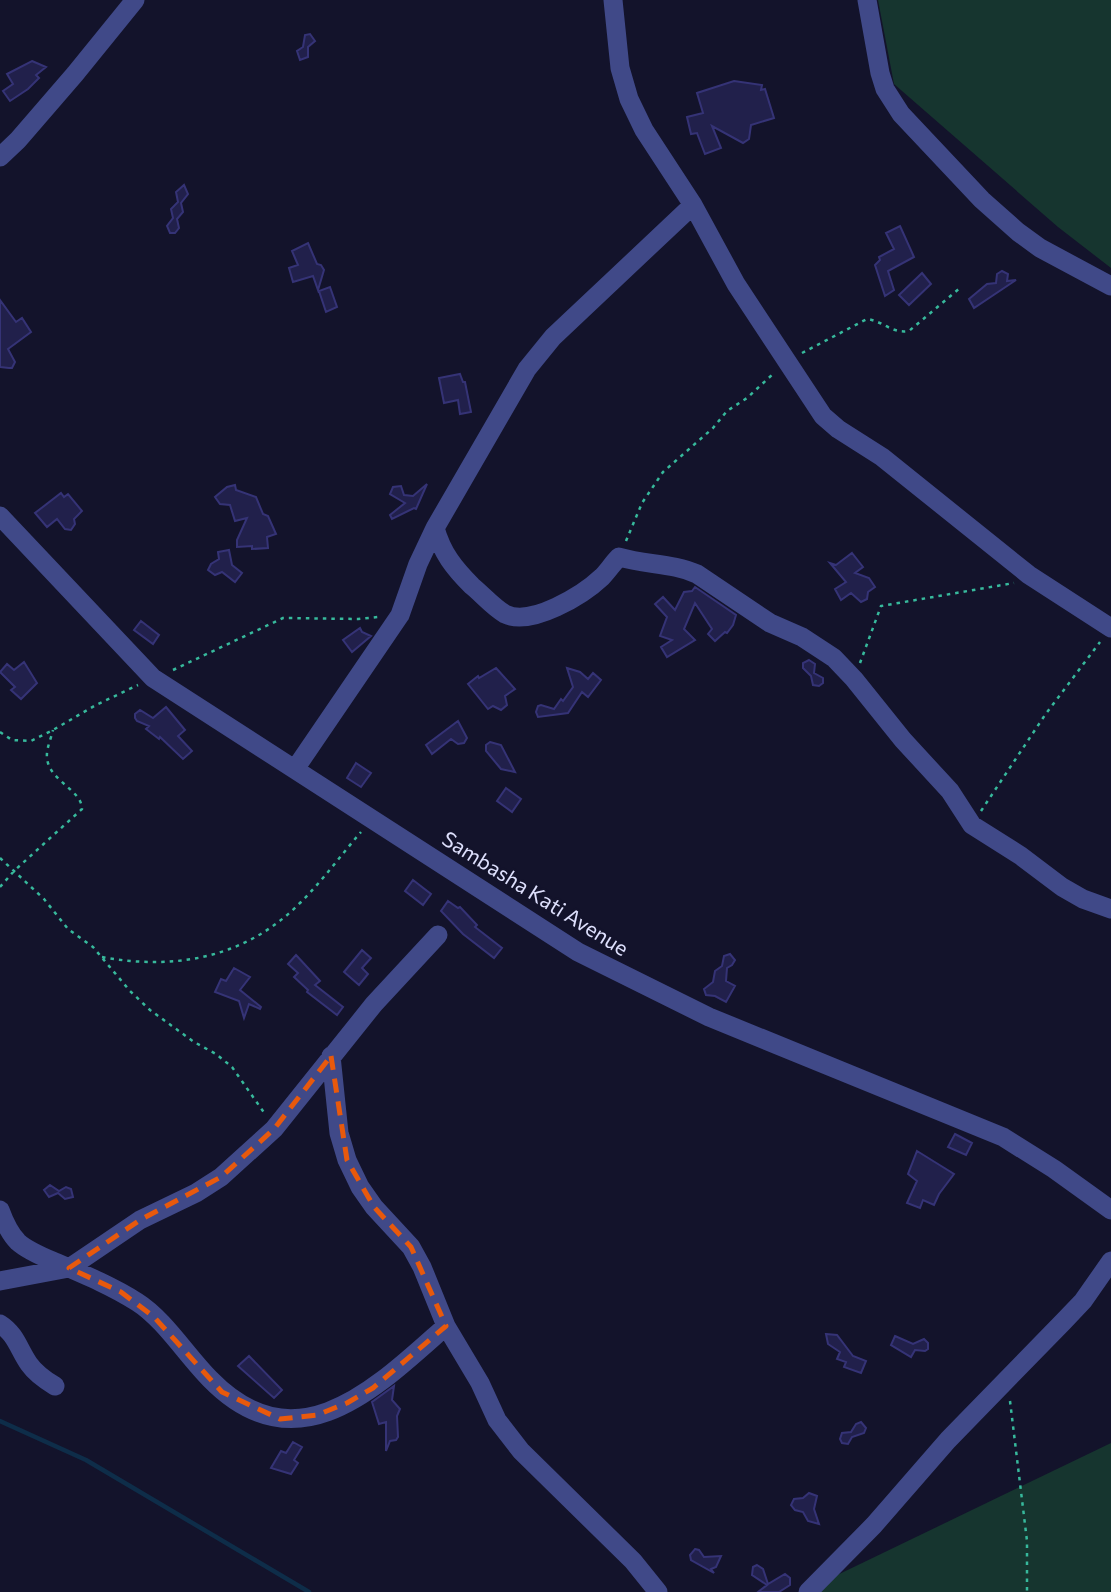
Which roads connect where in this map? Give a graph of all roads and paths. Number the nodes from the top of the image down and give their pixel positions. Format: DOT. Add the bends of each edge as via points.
graph roads {
  1 [pos="135,0"];
  2 [pos="613,0"];
  3 [pos="867,0"];
  4 [pos="0,157"];
  5 [pos="693,205"];
  6 [pos="1111,286"];
  7 [pos="960,288"];
  8 [pos="788,362"];
  9 [pos="0,516"];
  10 [pos="435,528"];
  11 [pos="619,556"];
  12 [pos="1029,575"];
  13 [pos="400,615"];
  14 [pos="1107,633"];
  15 [pos="153,678"];
  16 [pos="854,678"];
  17 [pos="53,730"];
  18 [pos="0,732"];
  19 [pos="295,769"];
  20 [pos="372,820"];
  21 [pos="972,825"];
  22 [pos="0,858"];
  23 [pos="13,871"];
  24 [pos="0,887"];
  25 [pos="1111,909"];
  26 [pos="438,935"];
  27 [pos="102,957"];
  28 [pos="331,1056"];
  29 [pos="274,1129"];
  30 [pos="0,1210"];
  31 [pos="1111,1210"];
  32 [pos="1111,1261"];
  33 [pos="69,1268"];
  34 [pos="0,1281"];
  35 [pos="0,1324"];
  36 [pos="446,1326"];
  37 [pos="1007,1381"];
  38 [pos="55,1386"];
  39 [pos="658,1592"];
  40 [pos="808,1592"];
  41 [pos="1027,1592"];
  1 -- 4 [label="street"];
  2 -- 5 [label="street" via="620,68 629,99"];
  3 -- 6 [label="street" via="880,73 901,114 1018,232"];
  5 -- 8 [label="street" via="736,284"];
  5 -- 10 [label="street" via="582,308 536,358"];
  7 -- 8 [label="path" via="909,331 867,319"];
  8 -- 11 [label="path" via="727,411 663,472 642,503"];
  8 -- 12 [label="street" via="823,416 882,457"];
  9 -- 15 [label="street, Sambasha Kati Avenue"];
  10 -- 11 [label="street" via="447,559 458,572 494,606 523,618 580,594"];
  10 -- 13 [label="street"];
  11 -- 16 [label="street" via="697,574 770,623 817,646"];
  12 -- 14 [label="street"];
  12 -- 16 [label="path" via="1003,586 881,606"];
  13 -- 15 [label="path" via="283,618"];
  13 -- 19 [label="street"];
  14 -- 21 [label="path" via="1045,715"];
  15 -- 17 [label="path"];
  15 -- 19 [label="street, Sambasha Kati Avenue"];
  16 -- 21 [label="street" via="950,791"];
  17 -- 18 [label="path" via="22,742"];
  17 -- 23 [label="path" via="47,757 50,768 79,799 82,809"];
  19 -- 20 [label="street, Sambasha Kati Avenue"];
  20 -- 27 [label="path" via="301,902 245,942 208,957 171,963"];
  20 -- 31 [label="street, Sambasha Kati Avenue" via="606,967 709,1017 1003,1138"];
  21 -- 25 [label="street" via="1062,887"];
  22 -- 23 [label="path"];
  23 -- 24 [label="path"];
  23 -- 27 [label="path"];
  26 -- 28 [label="street"];
  27 -- 29 [label="path" via="150,1010 232,1067"];
  28 -- 29 [label="street"];
  28 -- 36 [label="street" via="339,1133 347,1160 374,1207 411,1247"];
  29 -- 33 [label="street" via="221,1177 140,1220"];
  30 -- 33 [label="street" via="19,1243"];
  32 -- 37 [label="street" via="1083,1301"];
  33 -- 34 [label="street"];
  33 -- 36 [label="street" via="140,1303 222,1392 244,1407 280,1419 317,1415 347,1403 381,1382"];
  35 -- 38 [label="street" via="17,1340 30,1366"];
  36 -- 39 [label="street" via="508,1438 633,1561"];
  37 -- 40 [label="street"];
  37 -- 41 [label="path" via="1027,1541"];
}
